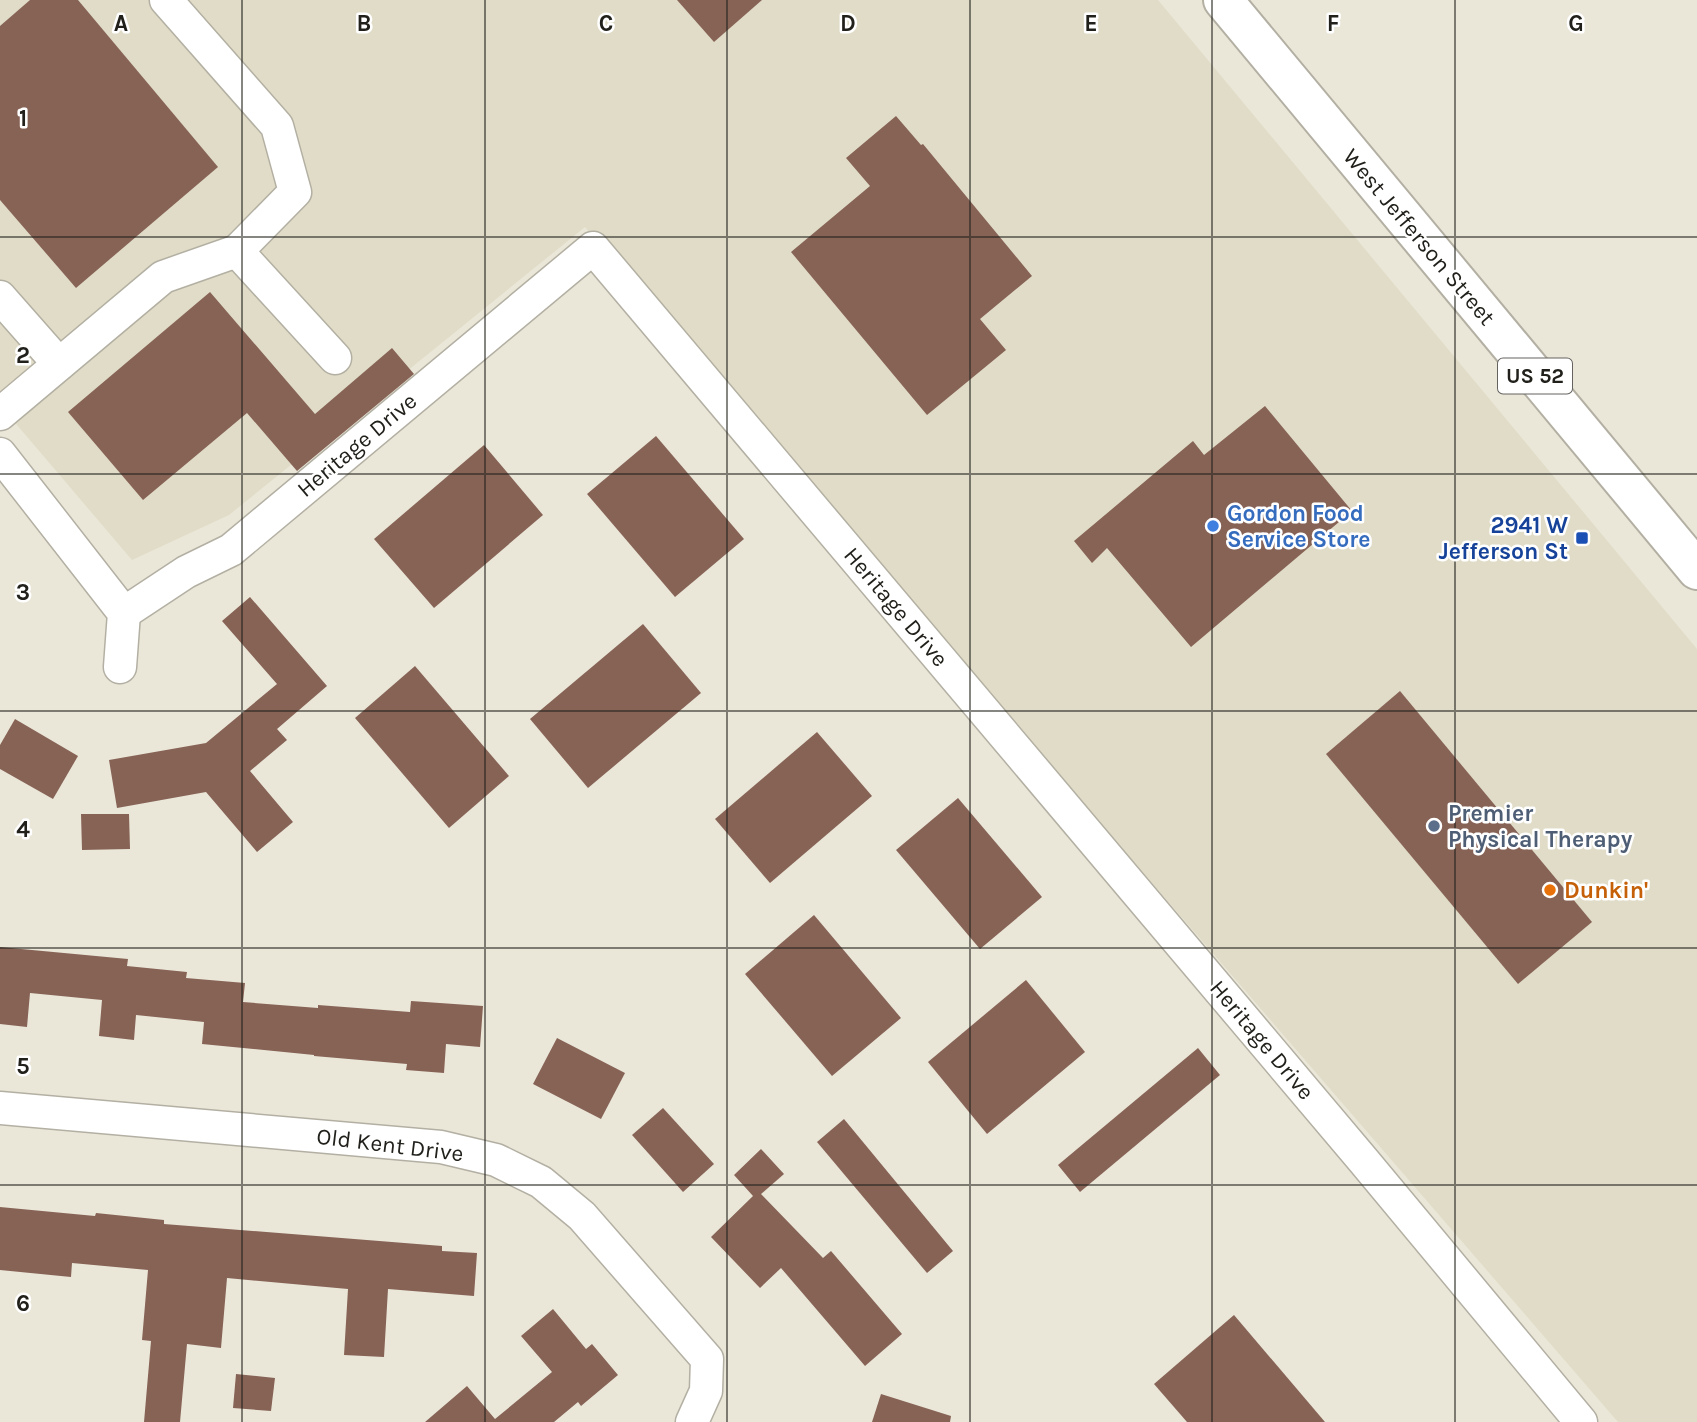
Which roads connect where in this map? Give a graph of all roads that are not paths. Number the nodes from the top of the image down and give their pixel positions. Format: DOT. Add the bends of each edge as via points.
graph roads {
  1 [pos="166,0"];
  2 [pos="1223,0"];
  3 [pos="237,251"];
  4 [pos="0,298"];
  5 [pos="335,358"];
  6 [pos="59,364"];
  7 [pos="0,414"];
  8 [pos="0,455"];
  9 [pos="1697,570"];
  10 [pos="124,613"];
  11 [pos="120,667"];
  12 [pos="0,1108"];
  13 [pos="692,1422"];
  14 [pos="1581,1422"];
  1 -- 3 [label="street" via="277,126 295,192"];
  2 -- 9 [label="main road, West Jefferson Street / US 52"];
  3 -- 5 [label="street"];
  3 -- 6 [label="street" via="163,277"];
  4 -- 6 [label="street"];
  6 -- 7 [label="street"];
  8 -- 10 [label="street"];
  10 -- 11 [label="street"];
  10 -- 14 [label="street, Heritage Drive" via="231,550 593,248"];
  12 -- 13 [label="street, Old Kent Drive" via="441,1147 496,1160 541,1182 582,1216 707,1359 706,1391"];
}
